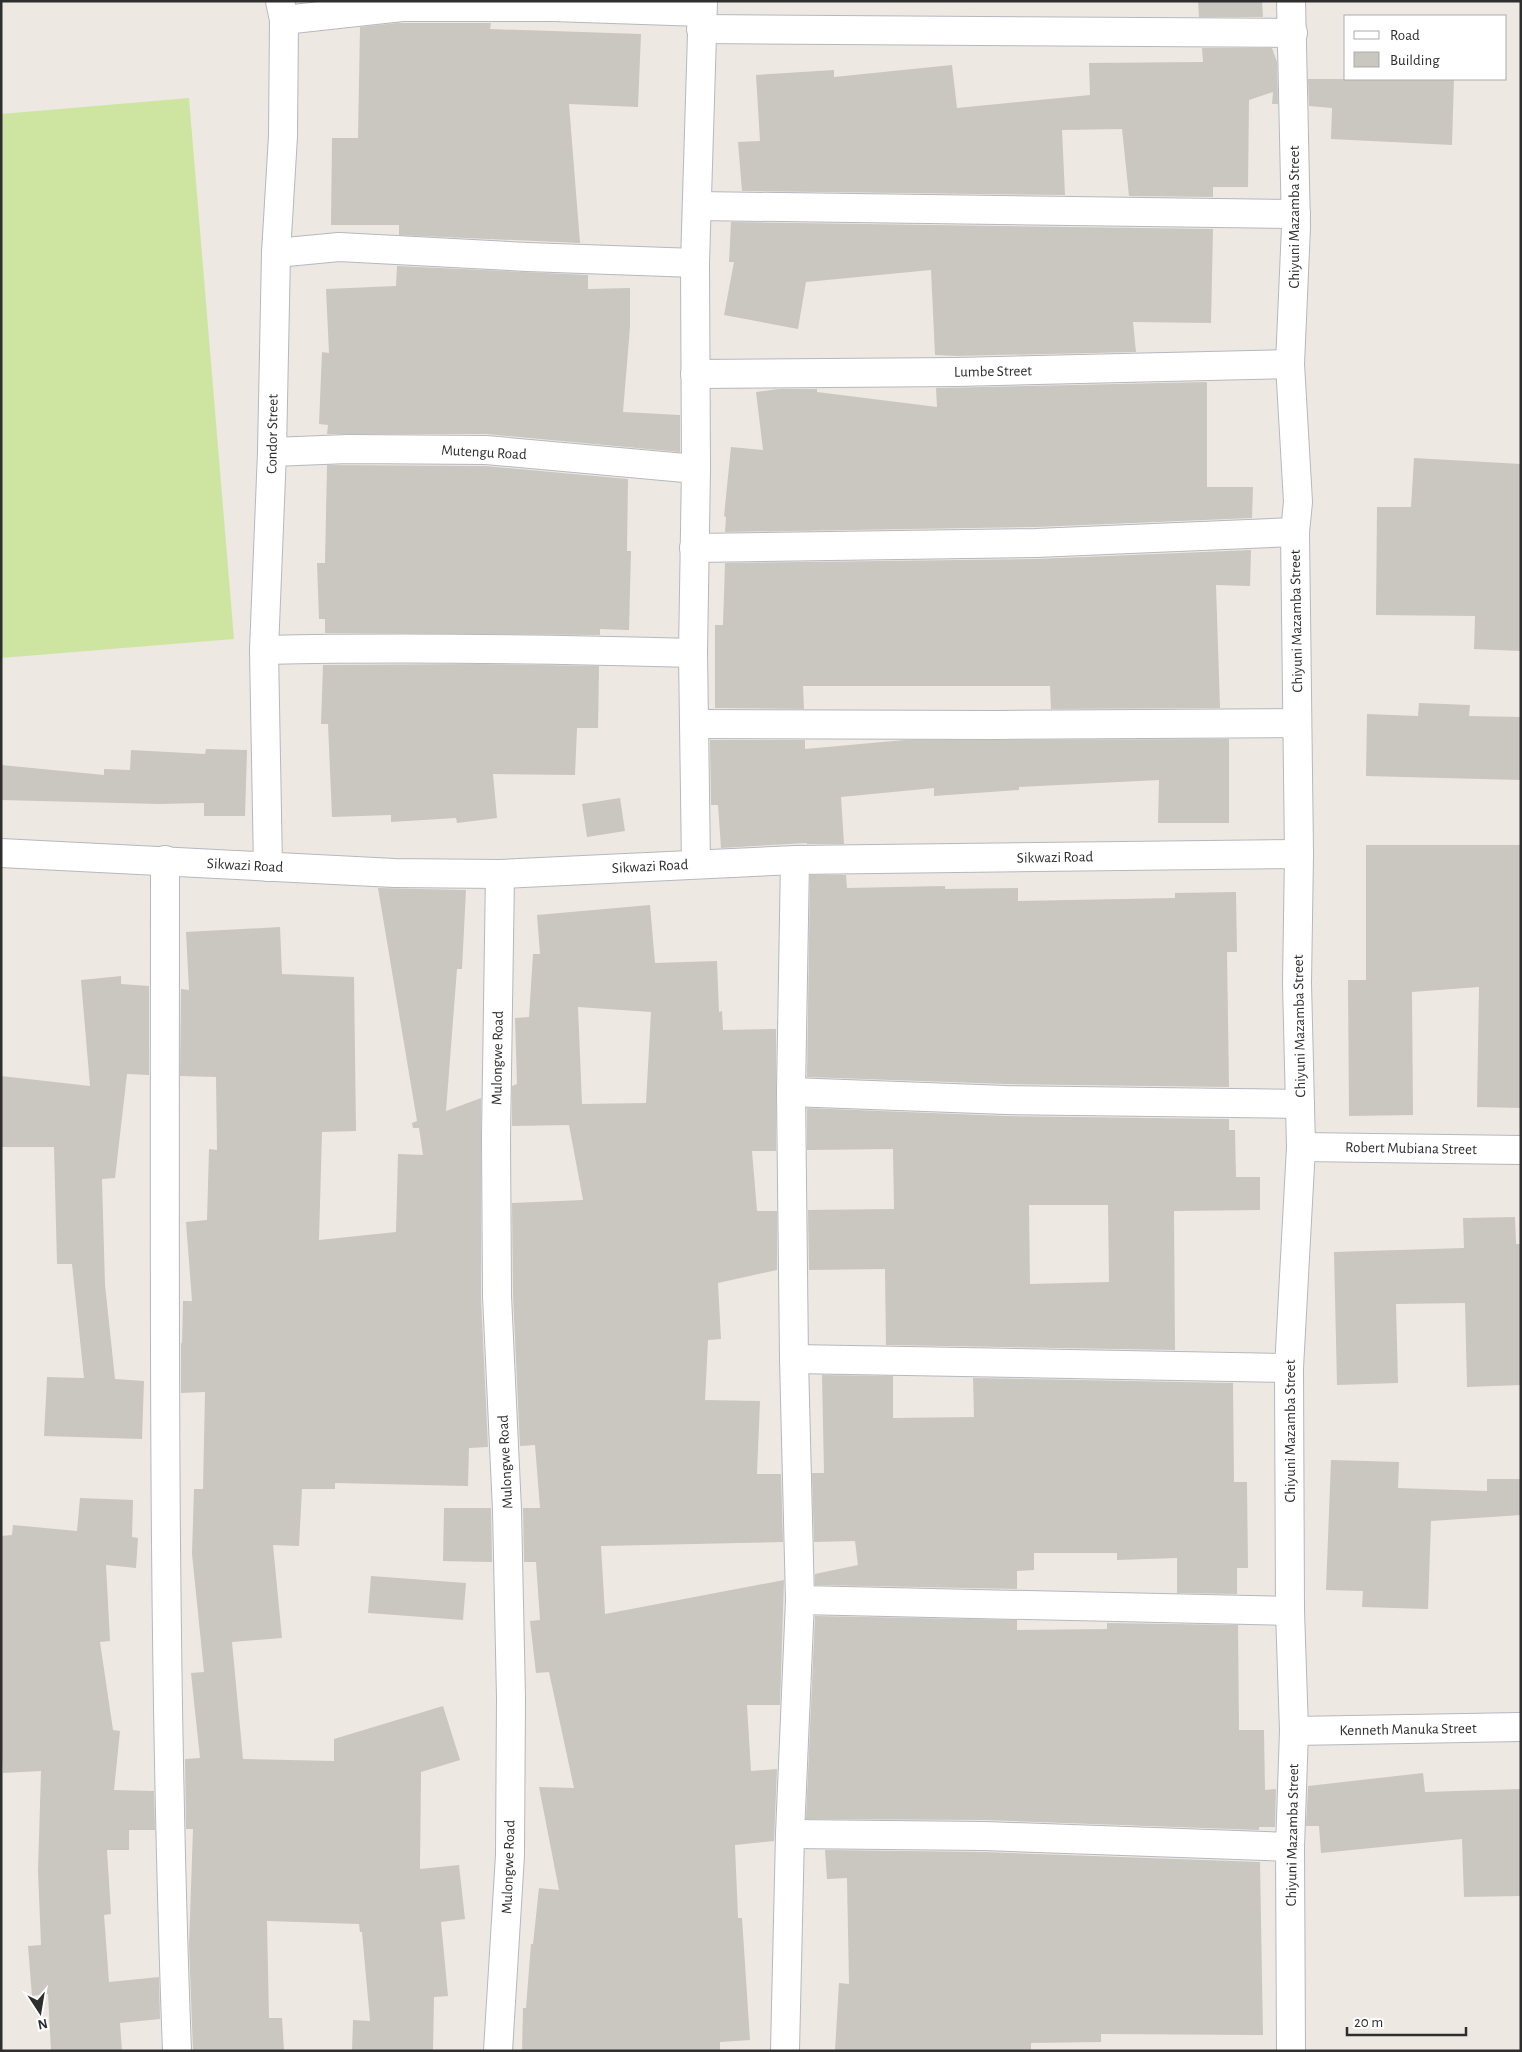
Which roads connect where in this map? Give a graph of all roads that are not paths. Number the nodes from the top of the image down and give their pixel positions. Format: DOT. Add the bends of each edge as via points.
graph roads {
  1 [pos="1292,1"];
  2 [pos="282,11"];
  3 [pos="702,14"];
  4 [pos="1293,33"];
  5 [pos="697,206"];
  6 [pos="1296,214"];
  7 [pos="276,254"];
  8 [pos="695,262"];
  9 [pos="1290,364"];
  10 [pos="695,374"];
  11 [pos="272,452"];
  12 [pos="696,469"];
  13 [pos="1295,532"];
  14 [pos="694,548"];
  15 [pos="264,650"];
  16 [pos="693,653"];
  17 [pos="1297,723"];
  18 [pos="694,724"];
  19 [pos="1,853"];
  20 [pos="1299,854"];
  21 [pos="165,860"];
  22 [pos="794,860"];
  23 [pos="696,864"];
  24 [pos="268,867"];
  25 [pos="500,874"];
  26 [pos="791,1092"];
  27 [pos="1300,1104"];
  28 [pos="1301,1146"];
  29 [pos="1521,1150"];
  30 [pos="794,1359"];
  31 [pos="1289,1368"];
  32 [pos="800,1600"];
  33 [pos="1290,1611"];
  34 [pos="1521,1727"];
  35 [pos="1294,1731"];
  36 [pos="790,1834"];
  37 [pos="1290,1847"];
  38 [pos="177,2051"];
  39 [pos="498,2051"];
  40 [pos="785,2051"];
  41 [pos="1291,2051"];
  1 -- 4 [label="street, Chiyuni Mazamba Street"];
  2 -- 3 [label="street" via="553,7"];
  2 -- 7 [label="street, Condor Street" via="283,136"];
  3 -- 4 [label="street"];
  3 -- 5 [label="street"];
  4 -- 6 [label="street, Chiyuni Mazamba Street"];
  5 -- 6 [label="street"];
  5 -- 8 [label="street"];
  6 -- 9 [label="street, Chiyuni Mazamba Street"];
  7 -- 8 [label="street" via="339,247"];
  7 -- 11 [label="street, Condor Street"];
  8 -- 10 [label="street"];
  9 -- 10 [label="street, Lumbe Street"];
  9 -- 13 [label="street, Chiyuni Mazamba Street" via="1298,502"];
  10 -- 12 [label="street"];
  11 -- 12 [label="street, Mutengu Road" via="348,448 486,450"];
  11 -- 15 [label="street, Condor Street"];
  12 -- 14 [label="street"];
  13 -- 14 [label="street" via="1036,544"];
  13 -- 17 [label="street, Chiyuni Mazamba Street"];
  14 -- 16 [label="street"];
  15 -- 16 [label="street" via="428,647"];
  15 -- 24 [label="street, Condor Street"];
  16 -- 18 [label="street"];
  17 -- 18 [label="street"];
  17 -- 20 [label="street, Chiyuni Mazamba Street"];
  18 -- 23 [label="street"];
  19 -- 21 [label="street, Sikwazi Road"];
  20 -- 22 [label="street, Sikwazi Road"];
  20 -- 27 [label="street, Chiyuni Mazamba Street" via="1297,984"];
  21 -- 24 [label="street, Sikwazi Road"];
  21 -- 38 [label="street" via="164,1330 170,1835"];
  22 -- 23 [label="street, Sikwazi Road"];
  22 -- 26 [label="street"];
  23 -- 25 [label="street, Sikwazi Road"];
  24 -- 25 [label="street, Sikwazi Road"];
  25 -- 39 [label="street, Mulongwe Road" via="497,1296 507,1510 511,1708 510,1855"];
  26 -- 27 [label="street" via="1006,1100"];
  26 -- 30 [label="street"];
  27 -- 28 [label="street, Chiyuni Mazamba Street"];
  28 -- 29 [label="street, Robert Mubiana Street"];
  28 -- 31 [label="street, Chiyuni Mazamba Street"];
  30 -- 31 [label="street"];
  30 -- 32 [label="street"];
  31 -- 33 [label="street, Chiyuni Mazamba Street"];
  32 -- 33 [label="street"];
  32 -- 36 [label="street"];
  33 -- 35 [label="street, Chiyuni Mazamba Street"];
  34 -- 35 [label="street, Kenneth Manuka Street"];
  35 -- 37 [label="street, Chiyuni Mazamba Street"];
  36 -- 37 [label="street" via="985,1836"];
  36 -- 40 [label="street"];
  37 -- 41 [label="street, Chiyuni Mazamba Street"];
}
